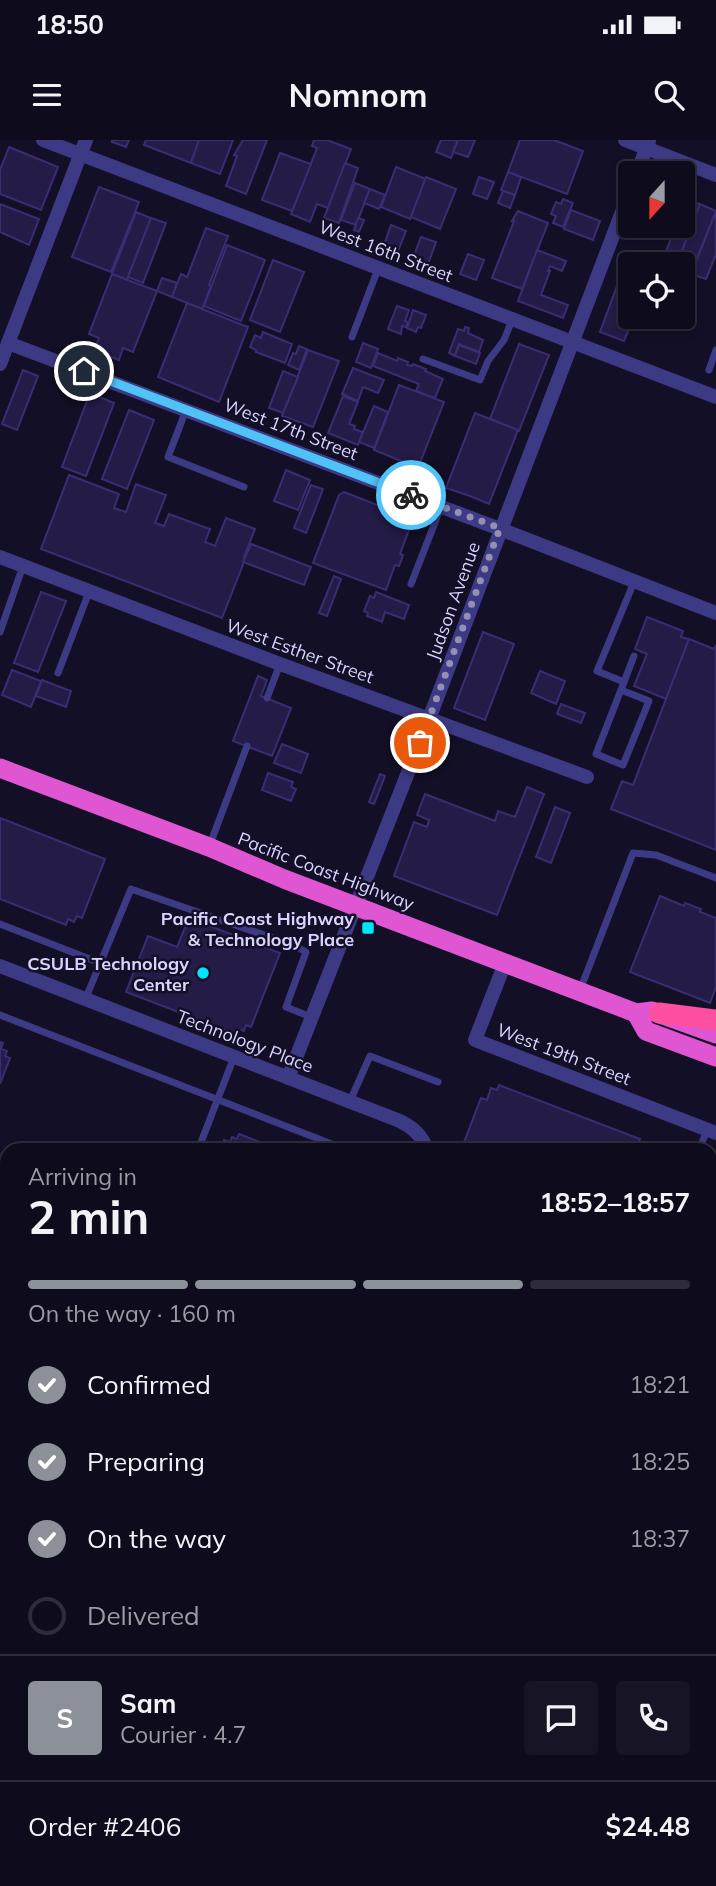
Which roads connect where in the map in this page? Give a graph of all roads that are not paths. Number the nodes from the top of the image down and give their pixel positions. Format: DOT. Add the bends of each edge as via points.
graph roads {
  1 [pos="43,140"];
  2 [pos="86,140"];
  3 [pos="625,140"];
  4 [pos="648,144"];
  5 [pos="80,154"];
  6 [pos="642,161"];
  7 [pos="716,175"];
  8 [pos="618,222"];
  9 [pos="378,269"];
  10 [pos="512,320"];
  11 [pos="352,337"];
  12 [pos="8,343"];
  13 [pos="572,343"];
  14 [pos="716,350"];
  15 [pos="423,359"];
  16 [pos="0,364"];
  17 [pos="709,370"];
  18 [pos="716,397"];
  19 [pos="186,410"];
  20 [pos="244,487"];
  21 [pos="441,506"];
  22 [pos="500,528"];
  23 [pos="0,557"];
  24 [pos="23,566"];
  25 [pos="634,581"];
  26 [pos="411,584"];
  27 [pos="89,592"];
  28 [pos="716,614"];
  29 [pos="0,632"];
  30 [pos="634,656"];
  31 [pos="279,664"];
  32 [pos="58,673"];
  33 [pos="623,686"];
  34 [pos="267,698"];
  35 [pos="429,719"];
  36 [pos="247,746"];
  37 [pos="0,768"];
  38 [pos="587,777"];
  39 [pos="209,847"];
  40 [pos="716,878"];
  41 [pos="356,906"];
  42 [pos="0,924"];
  43 [pos="505,962"];
  44 [pos="100,963"];
  45 [pos="0,966"];
  46 [pos="580,991"];
  47 [pos="85,1000"];
  48 [pos="636,1013"];
  49 [pos="659,1013"];
  50 [pos="0,1015"];
  51 [pos="311,1017"];
  52 [pos="716,1020"];
  53 [pos="716,1034"];
  54 [pos="234,1057"];
  55 [pos="710,1057"];
  56 [pos="288,1078"];
  57 [pos="438,1082"];
  58 [pos="217,1100"];
  59 [pos="350,1102"];
  60 [pos="711,1132"];
  61 [pos="201,1143"];
  62 [pos="329,1143"];
  63 [pos="424,1143"];
  1 -- 5 [label="street, West 16th Street"];
  2 -- 5 [label="street"];
  3 -- 4 [label="street"];
  4 -- 6 [label="street"];
  4 -- 7 [label="street"];
  5 -- 9 [label="street, West 16th Street"];
  5 -- 12 [label="street"];
  8 -- 13 [label="street, Judson Avenue"];
  9 -- 10 [label="street, West 16th Street"];
  9 -- 11 [label="lane"];
  10 -- 13 [label="street, West 16th Street"];
  10 -- 15 [label="lane" via="480,380"];
  12 -- 16 [label="street"];
  12 -- 19 [label="street, West 17th Street"];
  13 -- 18 [label="street, West 16th Street"];
  13 -- 22 [label="street, Judson Avenue"];
  14 -- 17 [label="lane"];
  19 -- 20 [label="lane" via="168,457"];
  19 -- 21 [label="street, West 17th Street"];
  21 -- 22 [label="street, West 17th Street"];
  21 -- 26 [label="lane"];
  22 -- 25 [label="street, West 17th Street"];
  22 -- 35 [label="street, Judson Avenue"];
  23 -- 24 [label="street, West Esther Street"];
  24 -- 27 [label="street, West Esther Street"];
  24 -- 29 [label="lane"];
  25 -- 28 [label="street, West 17th Street"];
  25 -- 33 [label="lane" via="597,671"];
  27 -- 31 [label="street, West Esther Street"];
  27 -- 32 [label="lane"];
  30 -- 33 [label="lane"];
  31 -- 34 [label="lane"];
  31 -- 35 [label="street, West Esther Street"];
  33 -- 33 [label="lane" via="596,754 623,765 649,701"];
  35 -- 38 [label="street, West Esther Street"];
  35 -- 41 [label="street, Judson Avenue"];
  36 -- 39 [label="lane"];
  37 -- 39 [label="highway, Pacific Coast Highway"];
  39 -- 41 [label="highway, Pacific Coast Highway"];
  40 -- 46 [label="lane" via="656,855 632,853"];
  41 -- 43 [label="highway, Pacific Coast Highway"];
  41 -- 51 [label="street, Judson Avenue"];
  42 -- 44 [label="lane"];
  43 -- 46 [label="highway, Pacific Coast Highway"];
  43 -- 60 [label="street, West 19th Street" via="475,1040"];
  44 -- 47 [label="lane"];
  44 -- 51 [label="lane" via="131,889 306,952 286,1007"];
  45 -- 47 [label="street, Technology Place"];
  46 -- 48 [label="highway, Pacific Coast Highway"];
  47 -- 54 [label="street, Technology Place"];
  48 -- 49 [label="highway, Pacific Coast Highway"];
  48 -- 55 [label="highway, Pacific Coast Highway" via="646,1031"];
  49 -- 52 [label="highway"];
  49 -- 53 [label="highway, Pacific Coast Highway"];
  50 -- 58 [label="lane"];
  51 -- 56 [label="street, Judson Avenue"];
  54 -- 56 [label="street, Technology Place"];
  54 -- 58 [label="lane"];
  56 -- 59 [label="street, Technology Place"];
  57 -- 59 [label="lane" via="370,1056"];
  58 -- 61 [label="lane"];
  58 -- 62 [label="lane"];
  59 -- 63 [label="street, Technology Place" via="413,1128"];
}
